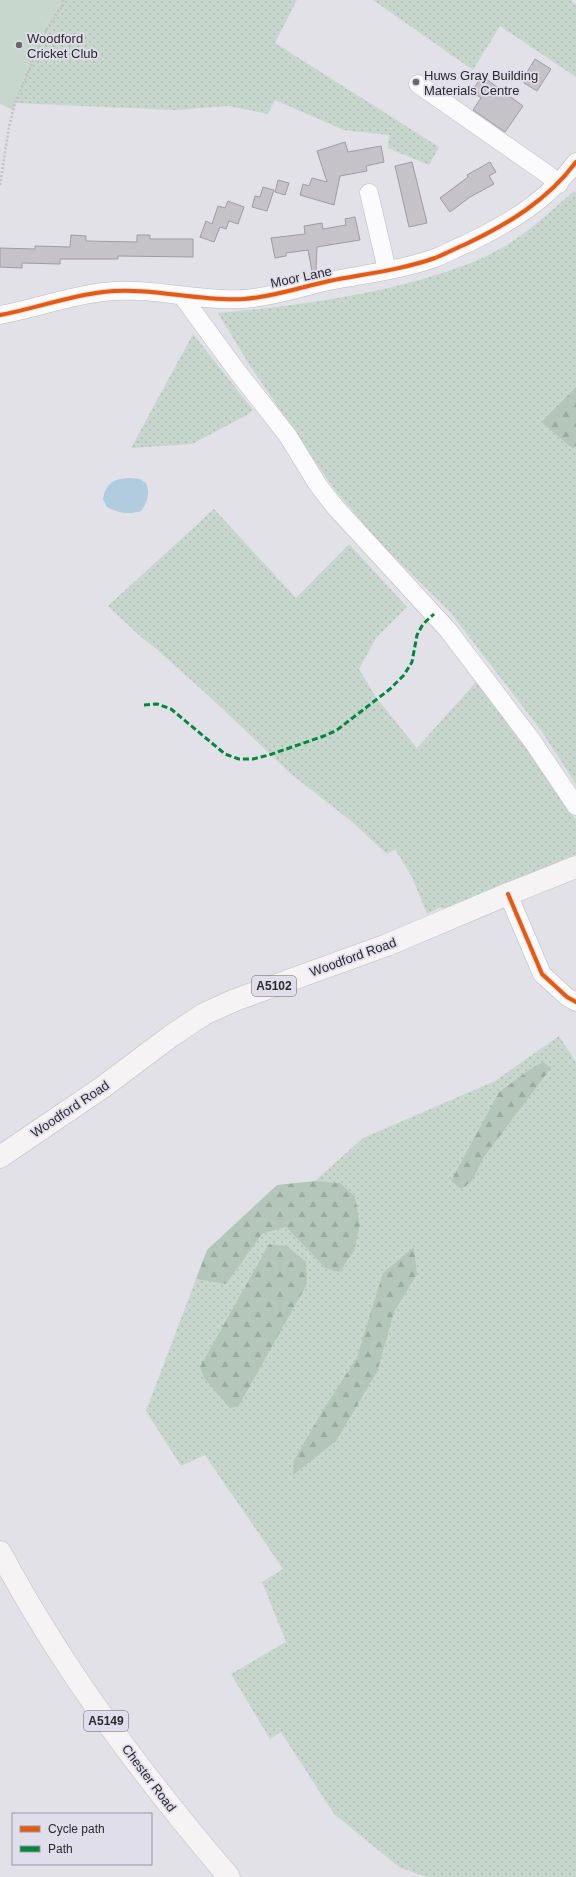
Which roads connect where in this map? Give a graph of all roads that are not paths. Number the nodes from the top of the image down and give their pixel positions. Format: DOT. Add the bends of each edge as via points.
graph roads {
  1 [pos="418,84"];
  2 [pos="576,162"];
  3 [pos="558,184"];
  4 [pos="369,193"];
  5 [pos="387,270"];
  6 [pos="182,296"];
  7 [pos="0,316"];
  8 [pos="576,806"];
  9 [pos="576,867"];
  10 [pos="508,894"];
  11 [pos="576,1002"];
  12 [pos="0,1157"];
  13 [pos="0,1552"];
  14 [pos="229,1877"];
  1 -- 3 [label="street"];
  2 -- 3 [label="street, Moor Lane"];
  3 -- 5 [label="street, Moor Lane" via="494,231 435,258"];
  4 -- 5 [label="street"];
  5 -- 6 [label="street, Moor Lane" via="245,299"];
  6 -- 7 [label="street, Moor Lane" via="148,291 102,292"];
  6 -- 8 [label="street" via="288,436 318,485 448,630 533,742"];
  9 -- 10 [label="main road, Woodford Road / A5102"];
  10 -- 11 [label="street" via="542,974"];
  10 -- 12 [label="main road, Woodford Road / A5102" via="387,945 235,1000 204,1014"];
  13 -- 14 [label="main road, Chester Road / A5149" via="54,1646 84,1692 167,1803"];
}
